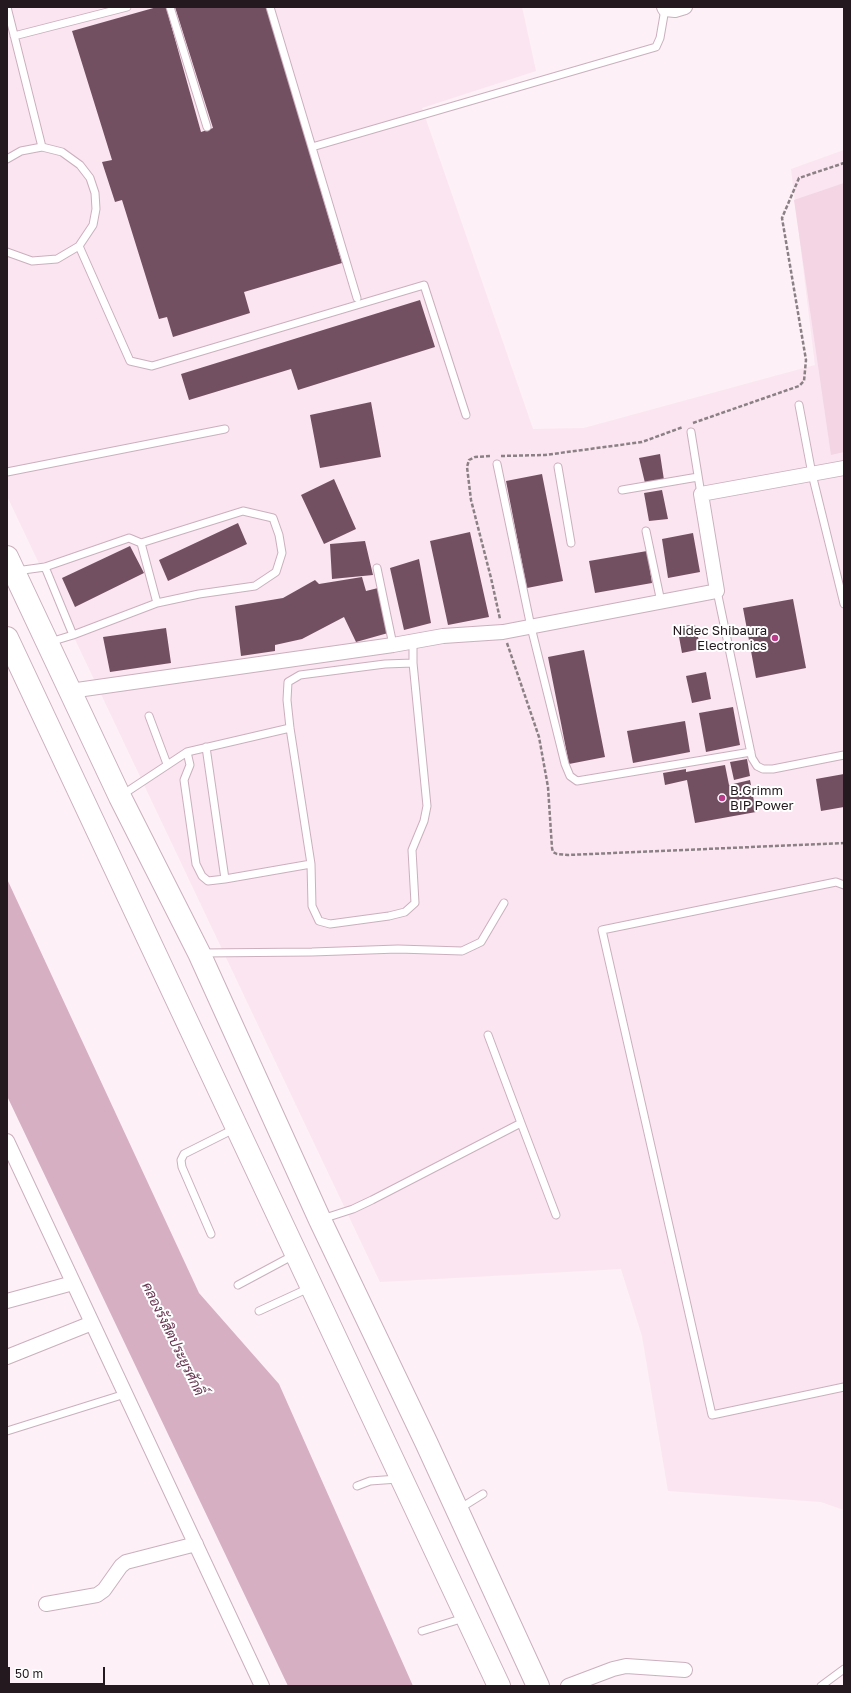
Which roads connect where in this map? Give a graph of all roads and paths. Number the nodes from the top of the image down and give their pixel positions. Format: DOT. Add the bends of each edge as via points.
graph roads {
  1 [pos="7,7"];
  2 [pos="127,7"];
  3 [pos="170,7"];
  4 [pos="270,7"];
  5 [pos="685,7"];
  6 [pos="665,8"];
  7 [pos="14,36"];
  8 [pos="207,127"];
  9 [pos="42,147"];
  10 [pos="312,147"];
  11 [pos="7,159"];
  12 [pos="78,246"];
  13 [pos="7,252"];
  14 [pos="357,298"];
  15 [pos="799,406"];
  16 [pos="466,415"];
  17 [pos="225,428"];
  18 [pos="691,432"];
  19 [pos="497,464"];
  20 [pos="558,467"];
  21 [pos="844,468"];
  22 [pos="7,472"];
  23 [pos="812,474"];
  24 [pos="698,476"];
  25 [pos="622,490"];
  26 [pos="701,494"];
  27 [pos="646,531"];
  28 [pos="141,543"];
  29 [pos="571,543"];
  30 [pos="10,564"];
  31 [pos="45,567"];
  32 [pos="377,568"];
  33 [pos="717,591"];
  34 [pos="661,602"];
  35 [pos="157,603"];
  36 [pos="844,604"];
  37 [pos="531,627"];
  38 [pos="73,635"];
  39 [pos="7,638"];
  40 [pos="413,641"];
  41 [pos="48,642"];
  42 [pos="393,645"];
  43 [pos="413,663"];
  44 [pos="70,691"];
  45 [pos="149,716"];
  46 [pos="290,728"];
  47 [pos="206,747"];
  48 [pos="187,752"];
  49 [pos="751,752"];
  50 [pos="844,755"];
  51 [pos="166,764"];
  52 [pos="120,797"];
  53 [pos="311,864"];
  54 [pos="225,879"];
  55 [pos="844,885"];
  56 [pos="504,903"];
  57 [pos="199,953"];
  58 [pos="488,1035"];
  59 [pos="521,1123"];
  60 [pos="236,1128"];
  61 [pos="7,1142"];
  62 [pos="556,1214"];
  63 [pos="320,1220"];
  64 [pos="211,1234"];
  65 [pos="295,1254"];
  66 [pos="73,1283"];
  67 [pos="238,1285"];
  68 [pos="311,1287"];
  69 [pos="7,1301"];
  70 [pos="259,1311"];
  71 [pos="92,1323"];
  72 [pos="7,1357"];
  73 [pos="844,1387"];
  74 [pos="125,1394"];
  75 [pos="7,1431"];
  76 [pos="400,1479"];
  77 [pos="357,1486"];
  78 [pos="483,1494"];
  79 [pos="458,1510"];
  80 [pos="196,1544"];
  81 [pos="46,1604"];
  82 [pos="466,1617"];
  83 [pos="422,1632"];
  84 [pos="844,1669"];
  85 [pos="685,1670"];
  86 [pos="262,1686"];
  87 [pos="499,1686"];
  88 [pos="538,1686"];
  89 [pos="568,1686"];
  90 [pos="821,1686"];
  1 -- 7 [label="lane"];
  2 -- 7 [label="lane"];
  3 -- 8 [label="lane"];
  4 -- 10 [label="lane"];
  5 -- 6 [label="street" via="675,10"];
  6 -- 10 [label="lane" via="656,47"];
  7 -- 9 [label="lane"];
  9 -- 11 [label="lane" via="21,151"];
  9 -- 12 [label="lane" via="62,152 80,165 90,178 95,193 96,209 93,225"];
  10 -- 14 [label="lane"];
  12 -- 13 [label="lane" via="57,259 32,261"];
  12 -- 16 [label="lane" via="130,361 152,366 424,285"];
  15 -- 23 [label="lane"];
  17 -- 22 [label="lane"];
  18 -- 24 [label="lane"];
  19 -- 37 [label="lane"];
  20 -- 29 [label="lane"];
  21 -- 23 [label="street"];
  23 -- 26 [label="street"];
  23 -- 36 [label="lane"];
  24 -- 25 [label="lane"];
  24 -- 26 [label="lane"];
  26 -- 33 [label="street"];
  27 -- 34 [label="lane"];
  28 -- 31 [label="lane" via="129,538"];
  28 -- 35 [label="lane"];
  28 -- 35 [label="lane" via="243,511 273,518 280,535 282,553 276,572 255,586"];
  30 -- 31 [label="lane"];
  30 -- 41 [label="main road"];
  31 -- 38 [label="lane"];
  32 -- 42 [label="lane"];
  33 -- 34 [label="street"];
  33 -- 49 [label="lane"];
  34 -- 37 [label="street"];
  35 -- 38 [label="lane"];
  37 -- 40 [label="street"];
  37 -- 49 [label="lane" via="565,764 570,776 577,781"];
  38 -- 41 [label="lane"];
  39 -- 60 [label="main road"];
  40 -- 42 [label="street"];
  40 -- 43 [label="lane"];
  41 -- 44 [label="main road"];
  42 -- 44 [label="street"];
  43 -- 46 [label="lane" via="300,675 288,682"];
  43 -- 53 [label="lane" via="427,806 424,821 412,850 415,903 405,912 389,916 330,924 319,921 312,906"];
  44 -- 52 [label="main road"];
  45 -- 51 [label="lane"];
  46 -- 47 [label="lane"];
  46 -- 53 [label="lane"];
  47 -- 48 [label="lane"];
  47 -- 54 [label="lane"];
  48 -- 51 [label="lane"];
  48 -- 54 [label="lane" via="190,766 184,780 196,864 202,876 208,881"];
  49 -- 50 [label="lane" via="757,766 763,769"];
  51 -- 52 [label="lane"];
  52 -- 57 [label="main road"];
  53 -- 54 [label="lane"];
  55 -- 73 [label="lane" via="836,882 602,930 712,1415"];
  56 -- 57 [label="lane" via="481,942 462,951 398,949"];
  57 -- 63 [label="main road"];
  58 -- 59 [label="lane"];
  59 -- 62 [label="lane"];
  59 -- 63 [label="lane" via="372,1200"];
  60 -- 64 [label="lane" via="184,1154 181,1160"];
  60 -- 65 [label="main road"];
  61 -- 66 [label="street"];
  63 -- 79 [label="main road"];
  65 -- 67 [label="lane"];
  65 -- 68 [label="main road"];
  66 -- 69 [label="street"];
  66 -- 71 [label="street"];
  68 -- 70 [label="lane"];
  68 -- 76 [label="main road"];
  71 -- 72 [label="street"];
  71 -- 74 [label="street"];
  74 -- 75 [label="lane"];
  74 -- 80 [label="street"];
  76 -- 77 [label="lane" via="370,1481"];
  76 -- 82 [label="main road"];
  78 -- 79 [label="lane"];
  79 -- 88 [label="main road"];
  80 -- 81 [label="street" via="126,1562 104,1590 97,1594"];
  80 -- 86 [label="street"];
  82 -- 83 [label="lane"];
  82 -- 87 [label="main road"];
  84 -- 90 [label="lane"];
  85 -- 89 [label="street" via="626,1666"];
}
